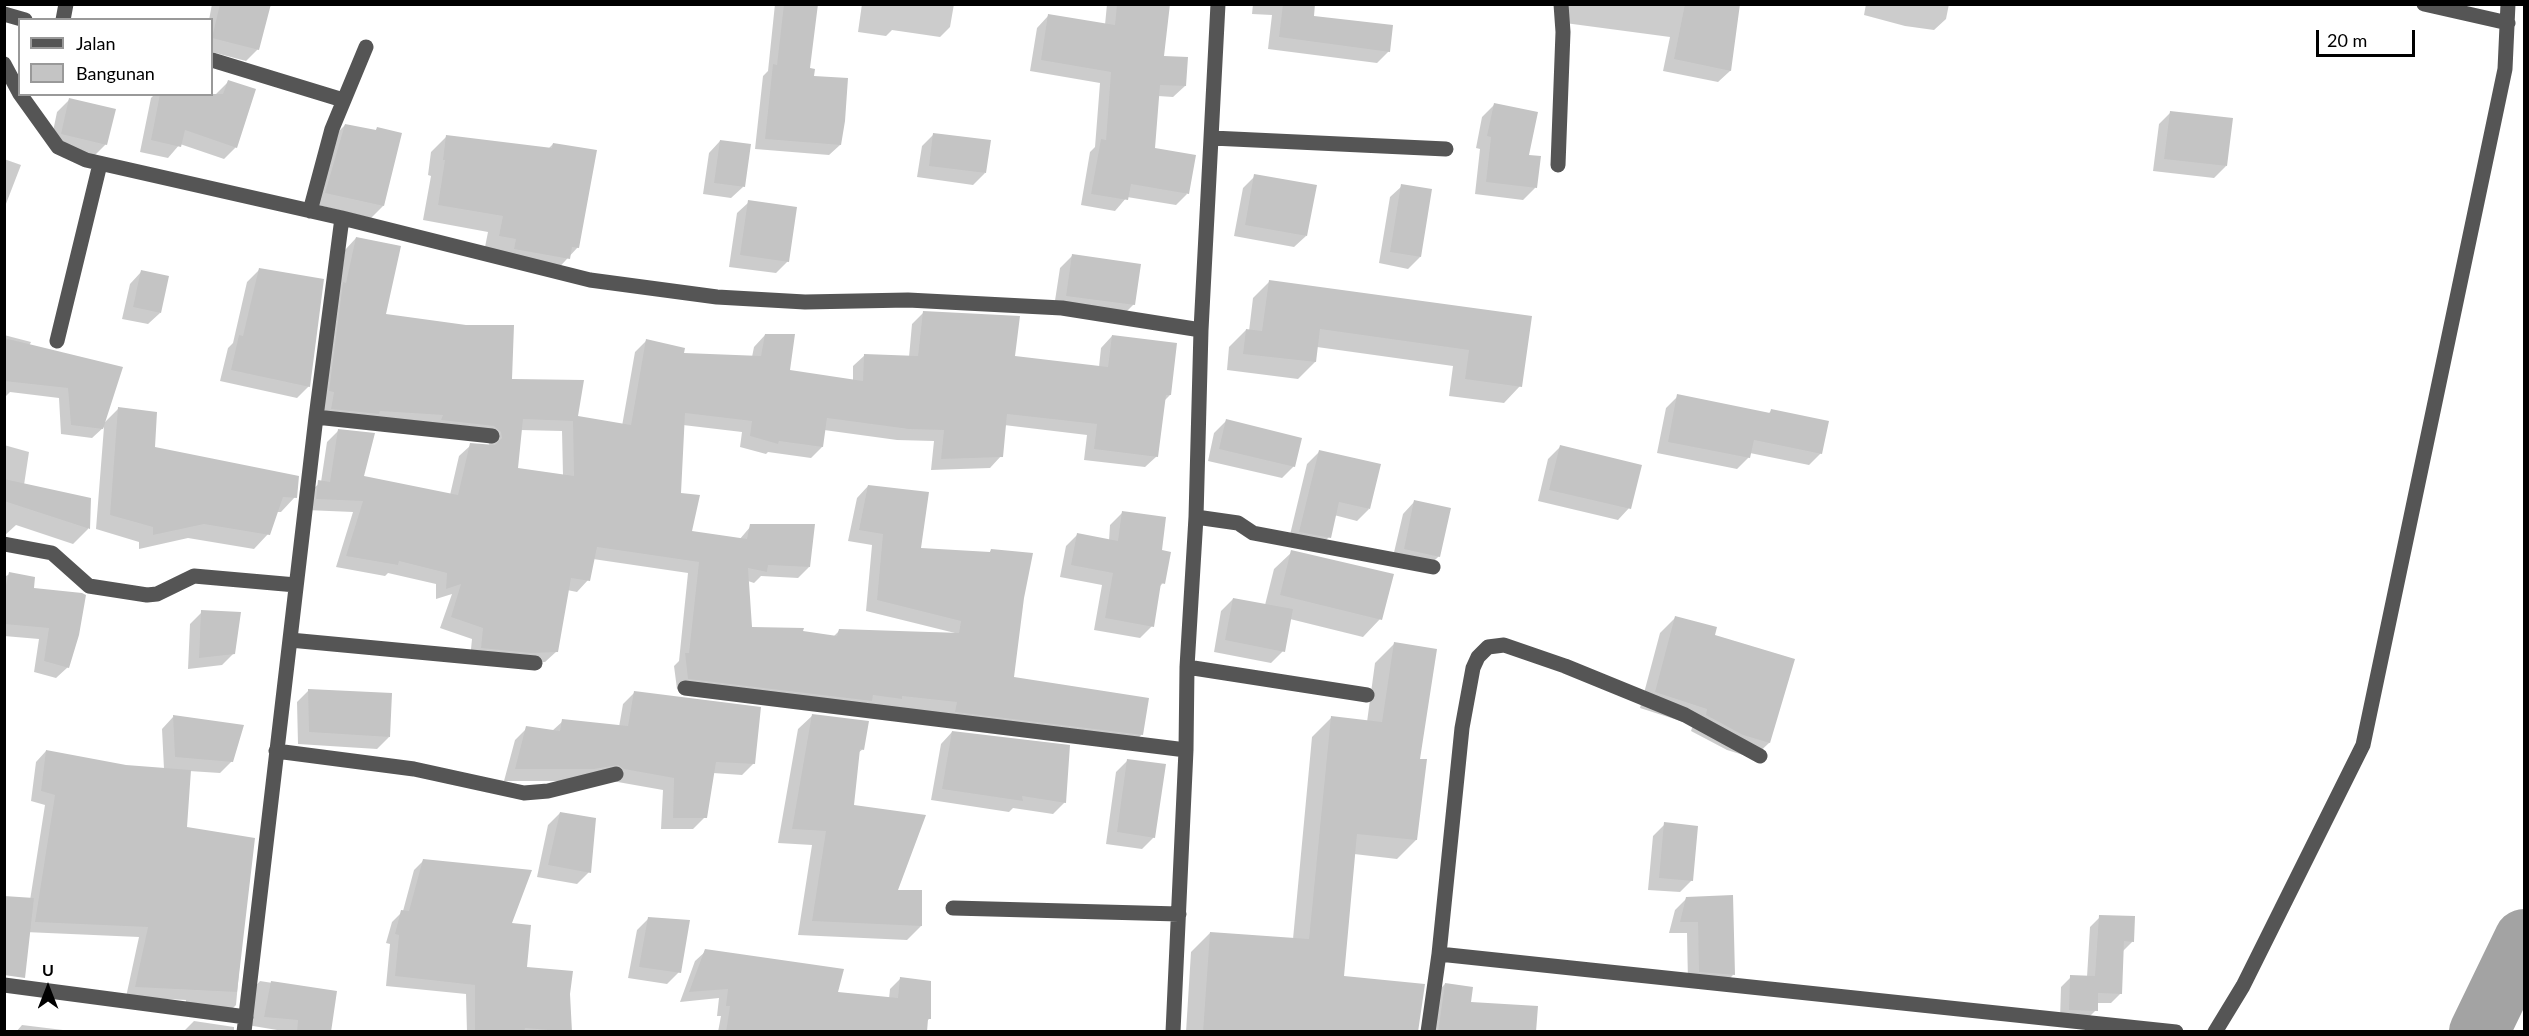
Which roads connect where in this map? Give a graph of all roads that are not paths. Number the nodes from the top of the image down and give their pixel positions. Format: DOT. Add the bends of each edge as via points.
graph roads {
  1 [pos="1218,4"];
  2 [pos="1561,4"];
  3 [pos="2424,4"];
  4 [pos="2508,4"];
  5 [pos="2508,23"];
  6 [pos="366,47"];
  7 [pos="213,60"];
  8 [pos="4,64"];
  9 [pos="18,90"];
  10 [pos="21,96"];
  11 [pos="343,100"];
  12 [pos="1212,138"];
  13 [pos="1446,149"];
  14 [pos="100,164"];
  15 [pos="1558,165"];
  16 [pos="310,212"];
  17 [pos="342,218"];
  18 [pos="1201,330"];
  19 [pos="57,341"];
  20 [pos="316,417"];
  21 [pos="492,436"];
  22 [pos="1196,517"];
  23 [pos="4,544"];
  24 [pos="1433,567"];
  25 [pos="296,585"];
  26 [pos="290,640"];
  27 [pos="535,663"];
  28 [pos="1193,668"];
  29 [pos="685,688"];
  30 [pos="1367,695"];
  31 [pos="1186,750"];
  32 [pos="276,751"];
  33 [pos="1760,756"];
  34 [pos="616,774"];
  35 [pos="953,908"];
  36 [pos="1179,914"];
  37 [pos="1439,954"];
  38 [pos="4,986"];
  39 [pos="245,1024"];
  40 [pos="1173,1032"];
  41 [pos="1428,1032"];
  42 [pos="2176,1032"];
  43 [pos="2216,1032"];
  1 -- 12 [label="street"];
  2 -- 15 [label="street"];
  3 -- 5 [label="street"];
  4 -- 5 [label="street"];
  5 -- 43 [label="street" via="2505,69 2363,745 2243,986"];
  6 -- 11 [label="street"];
  7 -- 11 [label="street"];
  8 -- 9 [label="street"];
  10 -- 14 [label="street" via="58,147"];
  11 -- 16 [label="street"];
  12 -- 13 [label="street"];
  12 -- 18 [label="street"];
  14 -- 16 [label="street"];
  14 -- 19 [label="street"];
  16 -- 17 [label="street"];
  17 -- 18 [label="street" via="590,280 706,295 805,302 908,300 1062,308"];
  17 -- 20 [label="street"];
  18 -- 22 [label="street"];
  20 -- 21 [label="street"];
  20 -- 25 [label="street"];
  22 -- 24 [label="street" via="1238,523 1253,533"];
  22 -- 28 [label="street"];
  23 -- 25 [label="street" via="52,554 89,586 147,595 158,594 194,576"];
  25 -- 26 [label="street"];
  26 -- 27 [label="street"];
  26 -- 32 [label="street"];
  28 -- 30 [label="street"];
  28 -- 31 [label="street"];
  29 -- 31 [label="street"];
  31 -- 36 [label="street"];
  32 -- 34 [label="street" via="414,769 524,793"];
  32 -- 39 [label="street"];
  33 -- 37 [label="street" via="1685,715 1576,671 1504,645 1488,647 1473,668 1462,728"];
  35 -- 36 [label="street"];
  36 -- 40 [label="street"];
  37 -- 41 [label="street"];
  37 -- 42 [label="street"];
  38 -- 39 [label="street"];
}
